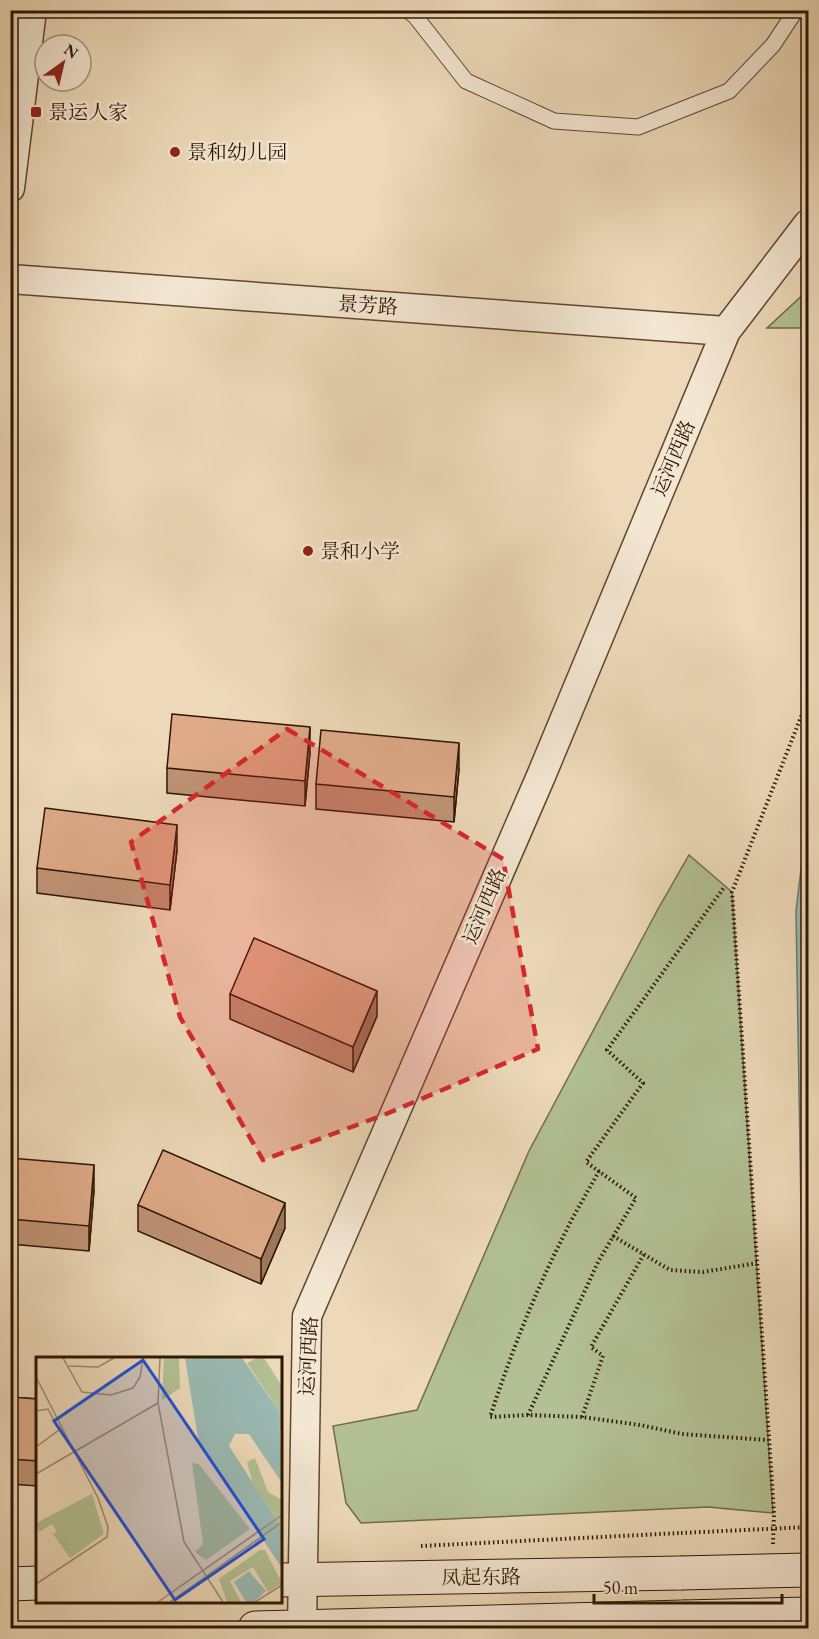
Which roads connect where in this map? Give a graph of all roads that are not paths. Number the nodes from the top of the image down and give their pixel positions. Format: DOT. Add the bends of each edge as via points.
graph roads {
  1 [pos="32,10"];
  2 [pos="407,10"];
  3 [pos="796,10"];
  4 [pos="10,188"];
  5 [pos="808,224"];
  6 [pos="10,279"];
  7 [pos="726,331"];
  8 [pos="808,1570"];
  9 [pos="292,1580"];
  10 [pos="36,1583"];
  11 [pos="10,1584"];
  12 [pos="808,1614"];
  13 [pos="302,1628"];
  14 [pos="255,1629"];
  1 -- 4 [label="street"];
  2 -- 3 [label="lane" via="466,81 554,121 638,127 729,91 772,45"];
  5 -- 7 [label="street, 运河西路"];
  6 -- 7 [label="street, 景芳路"];
  7 -- 9 [label="street, 运河西路" via="541,776 307,1316"];
  8 -- 9 [label="main road, 凤起东路, bridge"];
  9 -- 13 [label="street, 运河西路"];
  10 -- 11 [label="main road"];
  12 -- 13 [label="main road, bridge"];
  13 -- 14 [label="main road"];
}
